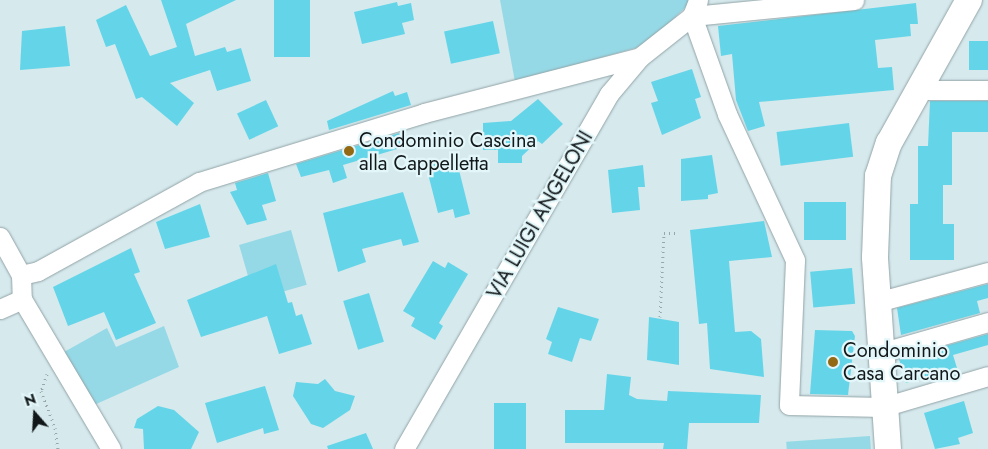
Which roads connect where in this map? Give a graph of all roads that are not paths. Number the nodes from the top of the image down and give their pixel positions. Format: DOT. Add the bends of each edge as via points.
graph roads {
  1 [pos="854,0"];
  2 [pos="969,0"];
  3 [pos="695,8"];
  4 [pos="640,57"];
  5 [pos="918,90"];
  6 [pos="988,90"];
  7 [pos="0,237"];
  8 [pos="988,272"];
  9 [pos="21,275"];
  10 [pos="22,299"];
  11 [pos="877,302"];
  12 [pos="0,309"];
  13 [pos="988,322"];
  14 [pos="880,352"];
  15 [pos="988,376"];
  16 [pos="883,407"];
  17 [pos="111,449"];
  18 [pos="404,449"];
  19 [pos="888,449"];
  1 -- 3 [label="street"];
  2 -- 5 [label="street"];
  3 -- 4 [label="street, VIA LUIGI ANGELONI"];
  3 -- 16 [label="street" via="727,114 795,260 789,406"];
  4 -- 9 [label="street" via="433,110 199,182 38,271"];
  4 -- 18 [label="street, VIA LUIGI ANGELONI" via="609,94"];
  5 -- 6 [label="street"];
  5 -- 11 [label="street" via="889,143 878,176 874,208"];
  7 -- 9 [label="street"];
  8 -- 11 [label="street"];
  9 -- 10 [label="street"];
  10 -- 12 [label="street"];
  10 -- 17 [label="street"];
  11 -- 14 [label="street"];
  13 -- 14 [label="street"];
  14 -- 16 [label="street"];
  15 -- 16 [label="street"];
  16 -- 19 [label="street"];
}
